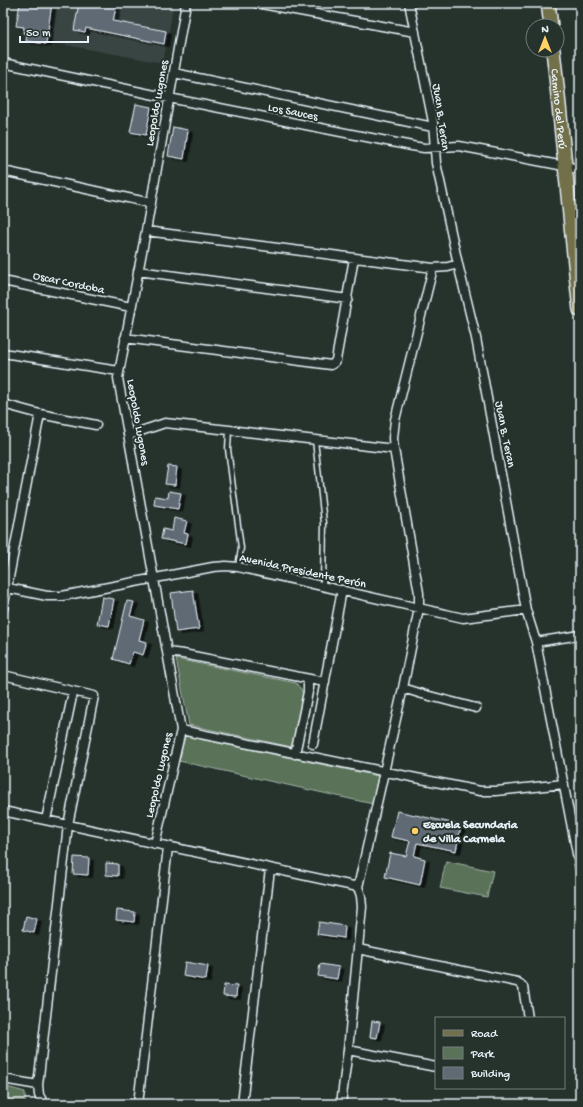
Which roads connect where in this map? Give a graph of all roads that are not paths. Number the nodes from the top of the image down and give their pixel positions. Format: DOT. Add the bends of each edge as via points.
graph roads {
  1 [pos="186,3"];
  2 [pos="256,3"];
  3 [pos="409,3"];
  4 [pos="548,3"];
  5 [pos="550,18"];
  6 [pos="415,32"];
  7 [pos="554,58"];
  8 [pos="3,63"];
  9 [pos="174,73"];
  10 [pos="169,98"];
  11 [pos="433,127"];
  12 [pos="435,148"];
  13 [pos="566,166"];
  14 [pos="580,169"];
  15 [pos="3,171"];
  16 [pos="151,203"];
  17 [pos="146,231"];
  18 [pos="354,258"];
  19 [pos="458,264"];
  20 [pos="433,268"];
  21 [pos="138,271"];
  22 [pos="578,280"];
  23 [pos="3,281"];
  24 [pos="348,299"];
  25 [pos="131,307"];
  26 [pos="580,310"];
  27 [pos="125,338"];
  28 [pos="3,353"];
  29 [pos="119,371"];
  30 [pos="3,404"];
  31 [pos="40,414"];
  32 [pos="96,425"];
  33 [pos="229,430"];
  34 [pos="129,435"];
  35 [pos="315,440"];
  36 [pos="394,449"];
  37 [pos="238,567"];
  38 [pos="153,578"];
  39 [pos="324,586"];
  40 [pos="5,588"];
  41 [pos="342,590"];
  42 [pos="419,608"];
  43 [pos="3,610"];
  44 [pos="526,610"];
  45 [pos="580,635"];
  46 [pos="536,642"];
  47 [pos="167,652"];
  48 [pos="3,675"];
  49 [pos="308,679"];
  50 [pos="325,682"];
  51 [pos="403,688"];
  52 [pos="72,692"];
  53 [pos="476,708"];
  54 [pos="181,730"];
  55 [pos="313,744"];
  56 [pos="295,754"];
  57 [pos="384,772"];
  58 [pos="564,784"];
  59 [pos="3,811"];
  60 [pos="46,820"];
  61 [pos="68,825"];
  62 [pos="155,844"];
  63 [pos="168,847"];
  64 [pos="270,868"];
  65 [pos="580,869"];
  66 [pos="358,887"];
  67 [pos="358,950"];
  68 [pos="528,1017"];
  69 [pos="348,1050"];
  70 [pos="435,1067"];
  71 [pos="3,1079"];
  72 [pos="38,1085"];
  73 [pos="44,1104"];
  74 [pos="138,1104"];
  75 [pos="242,1104"];
  76 [pos="341,1104"];
  1 -- 9 [label="street, Leopoldo Lugones"];
  2 -- 6 [label="street"];
  3 -- 6 [label="street, Juan B. Teran"];
  4 -- 5 [label="main road"];
  6 -- 11 [label="street, Juan B. Teran"];
  7 -- 13 [label="main road, Camino del Perú"];
  8 -- 10 [label="street, Los Sauces"];
  9 -- 10 [label="street, Leopoldo Lugones"];
  9 -- 11 [label="street"];
  10 -- 12 [label="street, Los Sauces" via="412,146"];
  10 -- 16 [label="street, Leopoldo Lugones"];
  11 -- 12 [label="street, Juan B. Teran"];
  12 -- 13 [label="street, Los Sauces" via="458,146"];
  12 -- 19 [label="street, Juan B. Teran"];
  13 -- 14 [label="street, Los Sauces"];
  13 -- 22 [label="main road, Camino del Perú"];
  15 -- 16 [label="street"];
  16 -- 17 [label="street, Leopoldo Lugones"];
  17 -- 18 [label="street"];
  17 -- 21 [label="street, Leopoldo Lugones"];
  18 -- 20 [label="street"];
  18 -- 24 [label="street"];
  19 -- 20 [label="street"];
  19 -- 44 [label="street, Juan B. Teran" via="476,338"];
  20 -- 36 [label="street" via="396,411"];
  21 -- 24 [label="street"];
  21 -- 25 [label="street, Leopoldo Lugones"];
  22 -- 26 [label="main road, Camino del Perú"];
  23 -- 25 [label="street, Oscar Cordoba"];
  24 -- 27 [label="street" via="334,364"];
  25 -- 27 [label="street, Leopoldo Lugones"];
  27 -- 29 [label="street, Leopoldo Lugones"];
  28 -- 29 [label="street"];
  29 -- 34 [label="street, Leopoldo Lugones" via="118,384"];
  30 -- 31 [label="street"];
  31 -- 32 [label="street"];
  31 -- 40 [label="street"];
  33 -- 34 [label="street" via="165,424"];
  33 -- 35 [label="street"];
  33 -- 37 [label="lane" via="228,449 241,548"];
  34 -- 38 [label="street, Leopoldo Lugones"];
  35 -- 36 [label="street"];
  35 -- 39 [label="lane" via="324,523"];
  36 -- 42 [label="street" via="419,593"];
  37 -- 38 [label="street, Avenida Presidente Perón" via="213,567"];
  37 -- 39 [label="street, Avenida Presidente Perón"];
  38 -- 40 [label="street, Avenida Presidente Perón" via="62,596 47,596"];
  38 -- 47 [label="street, Leopoldo Lugones"];
  39 -- 41 [label="street, Avenida Presidente Perón"];
  40 -- 43 [label="street"];
  41 -- 42 [label="street, Avenida Presidente Perón"];
  41 -- 50 [label="street"];
  42 -- 44 [label="street, Avenida Presidente Perón" via="463,618"];
  42 -- 51 [label="street"];
  44 -- 46 [label="street, Juan B. Teran"];
  45 -- 46 [label="street"];
  46 -- 58 [label="street, Juan B. Teran"];
  47 -- 49 [label="street"];
  47 -- 54 [label="street, Leopoldo Lugones"];
  48 -- 52 [label="street"];
  49 -- 50 [label="street"];
  49 -- 56 [label="street" via="308,692"];
  50 -- 55 [label="street"];
  51 -- 53 [label="street"];
  51 -- 57 [label="street"];
  52 -- 60 [label="street"];
  52 -- 61 [label="street" via="94,696"];
  54 -- 56 [label="street"];
  54 -- 62 [label="street, Leopoldo Lugones"];
  56 -- 57 [label="street"];
  57 -- 58 [label="street" via="480,791"];
  57 -- 66 [label="street"];
  58 -- 65 [label="street, Juan B. Teran"];
  59 -- 60 [label="street"];
  60 -- 61 [label="street"];
  61 -- 62 [label="street"];
  61 -- 72 [label="street"];
  62 -- 63 [label="street"];
  63 -- 64 [label="street"];
  63 -- 74 [label="street"];
  64 -- 66 [label="street"];
  64 -- 75 [label="street"];
  66 -- 67 [label="street" via="362,907"];
  67 -- 68 [label="street" via="517,982 523,987"];
  67 -- 69 [label="street"];
  69 -- 70 [label="street"];
  69 -- 76 [label="street"];
  71 -- 72 [label="street"];
  72 -- 73 [label="street" via="39,1095"];
}
